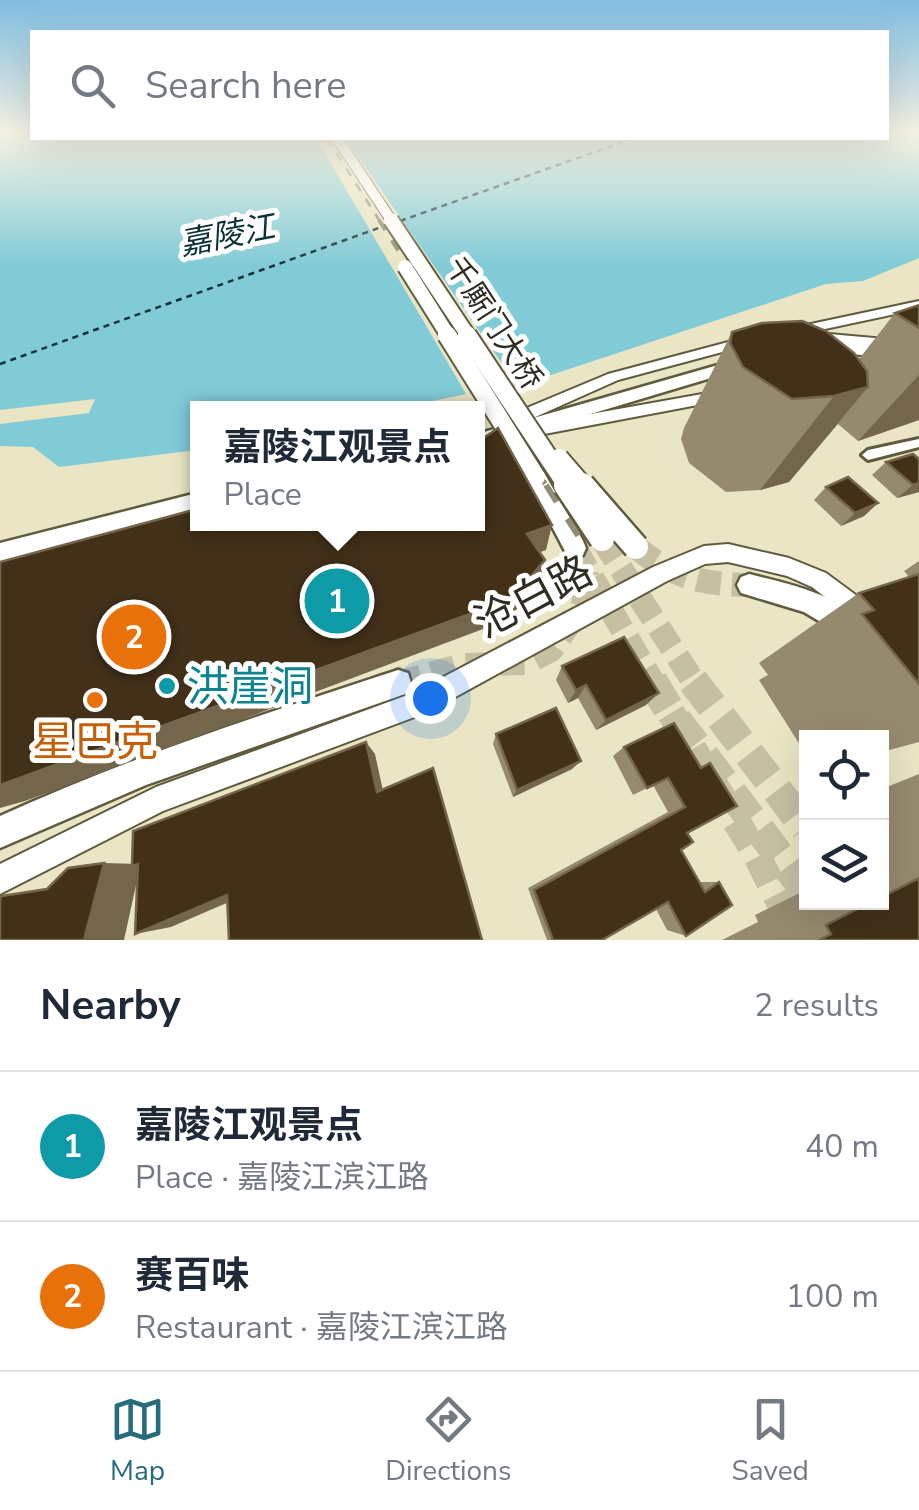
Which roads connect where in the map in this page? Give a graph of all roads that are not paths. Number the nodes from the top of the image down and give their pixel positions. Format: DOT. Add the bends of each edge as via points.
graph roads {
  1 [pos="349,178"];
  2 [pos="363,178"];
  3 [pos="919,306"];
  4 [pos="880,314"];
  5 [pos="910,328"];
  6 [pos="773,341"];
  7 [pos="919,351"];
  8 [pos="799,354"];
  9 [pos="919,360"];
  10 [pos="743,364"];
  11 [pos="884,364"];
  12 [pos="734,393"];
  13 [pos="517,416"];
  14 [pos="485,434"];
  15 [pos="485,435"];
  16 [pos="485,436"];
  17 [pos="919,443"];
  18 [pos="868,456"];
  19 [pos="190,504"];
  20 [pos="190,519"];
  21 [pos="602,539"];
  22 [pos="636,547"];
  23 [pos="575,548"];
  24 [pos="0,553"];
  25 [pos="0,569"];
  26 [pos="748,585"];
  27 [pos="876,640"];
  28 [pos="398,683"];
  29 [pos="0,832"];
  30 [pos="0,880"];
  1 -- 23 [label="main road, 千厮门大桥, bridge"];
  2 -- 13 [label="main road, 千厮门大桥, bridge"];
  3 -- 4 [label="main road"];
  4 -- 5 [label="main road" via="901,317"];
  4 -- 6 [label="main road"];
  5 -- 11 [label="main road, bridge"];
  6 -- 7 [label="main road, bridge"];
  6 -- 13 [label="main road"];
  8 -- 9 [label="main road"];
  10 -- 15 [label="main road, bridge"];
  12 -- 16 [label="main road, bridge"];
  13 -- 14 [label="main road"];
  13 -- 21 [label="main road, 千厮门大桥, bridge"];
  13 -- 22 [label="main road, bridge"];
  17 -- 18 [label="street"];
  19 -- 24 [label="main road"];
  20 -- 25 [label="main road"];
  26 -- 27 [label="main road" via="810,602"];
  27 -- 30 [label="main road, 沧白路" via="846,598 804,574 759,557 704,555 419,703 156,800"];
  28 -- 29 [label="main road" via="160,764"];
}
